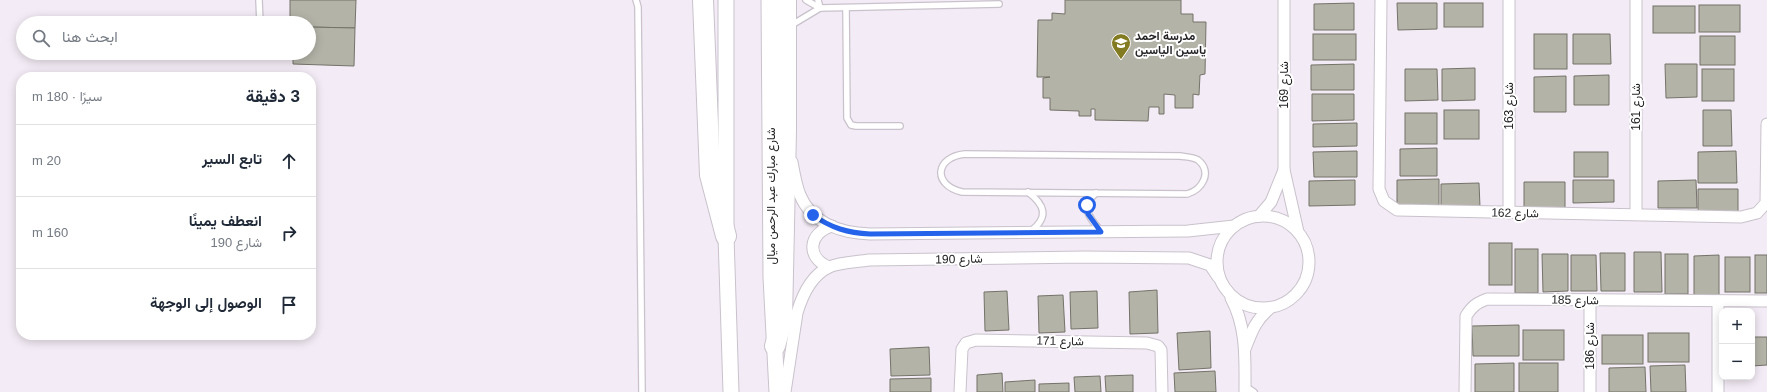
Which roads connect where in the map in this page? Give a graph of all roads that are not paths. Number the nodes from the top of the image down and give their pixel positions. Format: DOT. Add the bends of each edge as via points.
graph roads {
  1 [pos="259,0"];
  2 [pos="636,0"];
  3 [pos="703,0"];
  4 [pos="726,0"];
  5 [pos="769,0"];
  6 [pos="786,0"];
  7 [pos="806,0"];
  8 [pos="818,0"];
  9 [pos="1284,0"];
  10 [pos="1382,0"];
  11 [pos="1509,0"];
  12 [pos="1636,0"];
  13 [pos="966,3"];
  14 [pos="999,4"];
  15 [pos="820,8"];
  16 [pos="846,8"];
  17 [pos="260,16"];
  18 [pos="786,29"];
  19 [pos="1767,124"];
  20 [pos="900,126"];
  21 [pos="786,130"];
  22 [pos="1767,165"];
  23 [pos="1284,170"];
  24 [pos="1028,192"];
  25 [pos="1096,193"];
  26 [pos="1509,213"];
  27 [pos="1636,214"];
  28 [pos="1259,216"];
  29 [pos="832,226"];
  30 [pos="1234,226"];
  31 [pos="1030,232"];
  32 [pos="1101,232"];
  33 [pos="1298,232"];
  34 [pos="726,236"];
  35 [pos="829,267"];
  36 [pos="1218,277"];
  37 [pos="1230,296"];
  38 [pos="1767,300"];
  39 [pos="1590,301"];
  40 [pos="1718,301"];
  41 [pos="1270,308"];
  42 [pos="775,346"];
  43 [pos="1245,349"];
  44 [pos="1245,389"];
  45 [pos="642,392"];
  46 [pos="730,392"];
  47 [pos="777,392"];
  48 [pos="785,392"];
  49 [pos="960,392"];
  50 [pos="1162,392"];
  51 [pos="1254,392"];
  52 [pos="1465,392"];
  53 [pos="1590,392"];
  54 [pos="1718,392"];
  1 -- 17 [label="lane"];
  2 -- 45 [label="lane"];
  3 -- 34 [label="highway" via="710,175"];
  4 -- 34 [label="main road"];
  5 -- 42 [label="main road, شارع مبارك عبد الرحمن ميال" via="771,277"];
  6 -- 18 [label="highway"];
  7 -- 15 [label="lane"];
  8 -- 15 [label="lane"];
  9 -- 23 [label="street, شارع 169"];
  10 -- 26 [label="street, شارع 162" via="1379,189 1384,201 1397,210"];
  11 -- 26 [label="street, شارع 163"];
  12 -- 27 [label="street, شارع 161"];
  13 -- 14 [label="lane"];
  13 -- 16 [label="lane"];
  15 -- 16 [label="lane"];
  15 -- 18 [label="lane"];
  16 -- 20 [label="lane" via="847,118 856,126"];
  18 -- 21 [label="highway"];
  19 -- 22 [label="street, شارع 162"];
  21 -- 29 [label="street" via="801,197 813,215"];
  21 -- 42 [label="highway" via="782,320"];
  22 -- 27 [label="street, شارع 162" via="1766,203 1757,213 1741,217"];
  23 -- 28 [label="street, شارع 169" via="1271,202"];
  23 -- 33 [label="street, شارع 169"];
  24 -- 25 [label="lane"];
  24 -- 25 [label="lane" via="962,192 942,181 941,168 950,157 965,154 1180,156 1198,160 1204,166 1205,174 1200,188 1187,194"];
  24 -- 31 [label="lane" via="1036,198 1043,212 1042,220"];
  25 -- 32 [label="lane" via="1089,199 1088,214"];
  26 -- 27 [label="street, شارع 162"];
  28 -- 30 [label="street" via="1246,219"];
  28 -- 33 [label="street" via="1274,217 1287,222"];
  29 -- 31 [label="street" via="850,232 870,234"];
  29 -- 35 [label="street" via="820,232 813,249 818,261"];
  30 -- 32 [label="street" via="1188,231"];
  30 -- 36 [label="street" via="1224,236 1218,249"];
  31 -- 32 [label="street"];
  33 -- 41 [label="street" via="1306,244 1309,257 1308,271 1295,296 1283,304"];
  34 -- 46 [label="main road"];
  35 -- 36 [label="street, شارع 190" via="869,260 1158,257 1202,261 1210,265"];
  35 -- 48 [label="street" via="812,283 800,302"];
  36 -- 37 [label="street"];
  37 -- 41 [label="street" via="1242,304"];
  37 -- 43 [label="street" via="1238,310"];
  38 -- 40 [label="street, شارع 185"];
  39 -- 40 [label="street, شارع 185"];
  39 -- 52 [label="street, شارع 185" via="1487,299 1476,303 1466,316"];
  39 -- 53 [label="street, شارع 186"];
  40 -- 54 [label="street"];
  41 -- 43 [label="street" via="1254,325"];
  42 -- 47 [label="main road, شارع مبارك عبد الرحمن ميال"];
  43 -- 44 [label="street"];
  44 -- 51 [label="lane"];
  49 -- 50 [label="street, شارع 171" via="962,349 966,343 976,340 1152,344 1161,350"];
}
